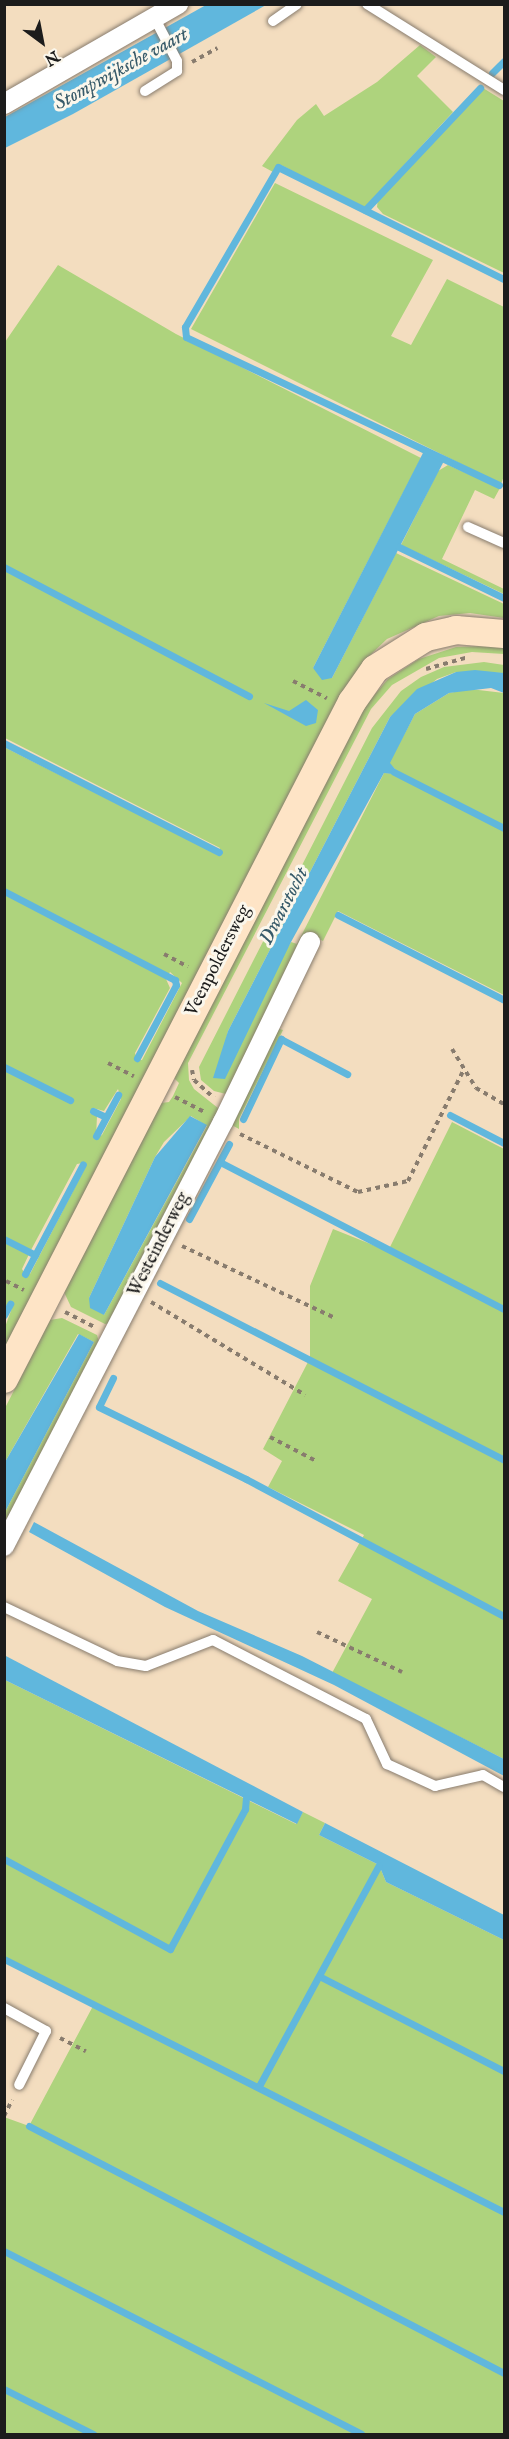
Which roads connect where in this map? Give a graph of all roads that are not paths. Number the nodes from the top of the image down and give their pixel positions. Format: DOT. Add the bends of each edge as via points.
graph roads {
  1 [pos="178,4"];
  2 [pos="297,4"];
  3 [pos="367,4"];
  4 [pos="273,21"];
  5 [pos="157,23"];
  6 [pos="504,90"];
  7 [pos="145,91"];
  8 [pos="4,104"];
  9 [pos="468,527"];
  10 [pos="504,543"];
  11 [pos="504,634"];
  12 [pos="310,942"];
  13 [pos="4,1379"];
  14 [pos="4,1546"];
  15 [pos="4,1607"];
  16 [pos="504,1787"];
  17 [pos="4,2008"];
  18 [pos="19,2085"];
  1 -- 5 [label="street"];
  2 -- 4 [label="lane"];
  3 -- 6 [label="lane"];
  5 -- 7 [label="lane" via="177,61 177,71"];
  5 -- 8 [label="street"];
  9 -- 10 [label="lane"];
  11 -- 13 [label="street, Veenpoldersweg" via="456,630 426,637 375,669 349,709"];
  12 -- 14 [label="street, Westeinderweg" via="227,1115"];
  15 -- 16 [label="lane" via="117,1661 146,1666 213,1640 366,1719 387,1764 435,1786 483,1775"];
  17 -- 18 [label="lane" via="46,2031"];
}
